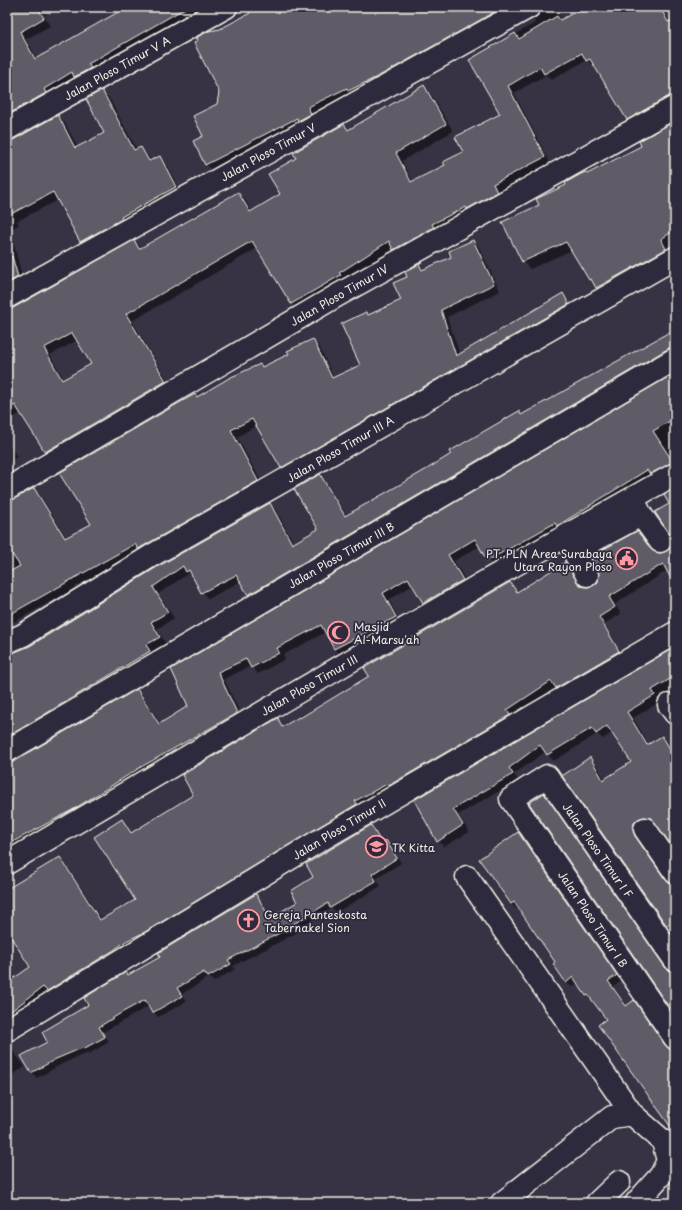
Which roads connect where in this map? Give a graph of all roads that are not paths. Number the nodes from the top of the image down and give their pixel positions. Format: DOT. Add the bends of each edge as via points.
graph roads {
  1 [pos="226,7"];
  2 [pos="529,7"];
  3 [pos="675,107"];
  4 [pos="7,129"];
  5 [pos="675,258"];
  6 [pos="7,297"];
  7 [pos="675,359"];
  8 [pos="675,474"];
  9 [pos="7,489"];
  10 [pos="636,507"];
  11 [pos="660,541"];
  12 [pos="570,544"];
  13 [pos="587,576"];
  14 [pos="675,633"];
  15 [pos="7,642"];
  16 [pos="7,751"];
  17 [pos="511,799"];
  18 [pos="645,829"];
  19 [pos="7,863"];
  20 [pos="675,872"];
  21 [pos="467,877"];
  22 [pos="675,960"];
  23 [pos="7,1030"];
  24 [pos="675,1038"];
  25 [pos="632,1114"];
  26 [pos="619,1182"];
  27 [pos="502,1203"];
  28 [pos="597,1203"];
  29 [pos="636,1203"];
  1 -- 4 [label="street, Jalan Ploso Timur V A"];
  2 -- 6 [label="street, Jalan Ploso Timur V"];
  3 -- 9 [label="street, Jalan Ploso Timur IV" via="338,295"];
  5 -- 15 [label="street, Jalan Ploso Timur III A" via="172,544 23,635"];
  7 -- 16 [label="street, Jalan Ploso Timur III B"];
  8 -- 10 [label="street, Jalan Ploso Timur III"];
  10 -- 11 [label="street"];
  10 -- 12 [label="street, Jalan Ploso Timur III"];
  12 -- 13 [label="street"];
  12 -- 19 [label="street, Jalan Ploso Timur III" via="481,584"];
  14 -- 23 [label="street, Jalan Ploso Timur II" via="310,846"];
  17 -- 22 [label="street, Jalan Ploso Timur I F" via="546,776"];
  17 -- 24 [label="street, Jalan Ploso Timur I B"];
  18 -- 20 [label="street"];
  21 -- 25 [label="street"];
  25 -- 27 [label="street" via="612,1117"];
  25 -- 29 [label="street" via="663,1141 668,1161 660,1175"];
  26 -- 28 [label="street"];
}
